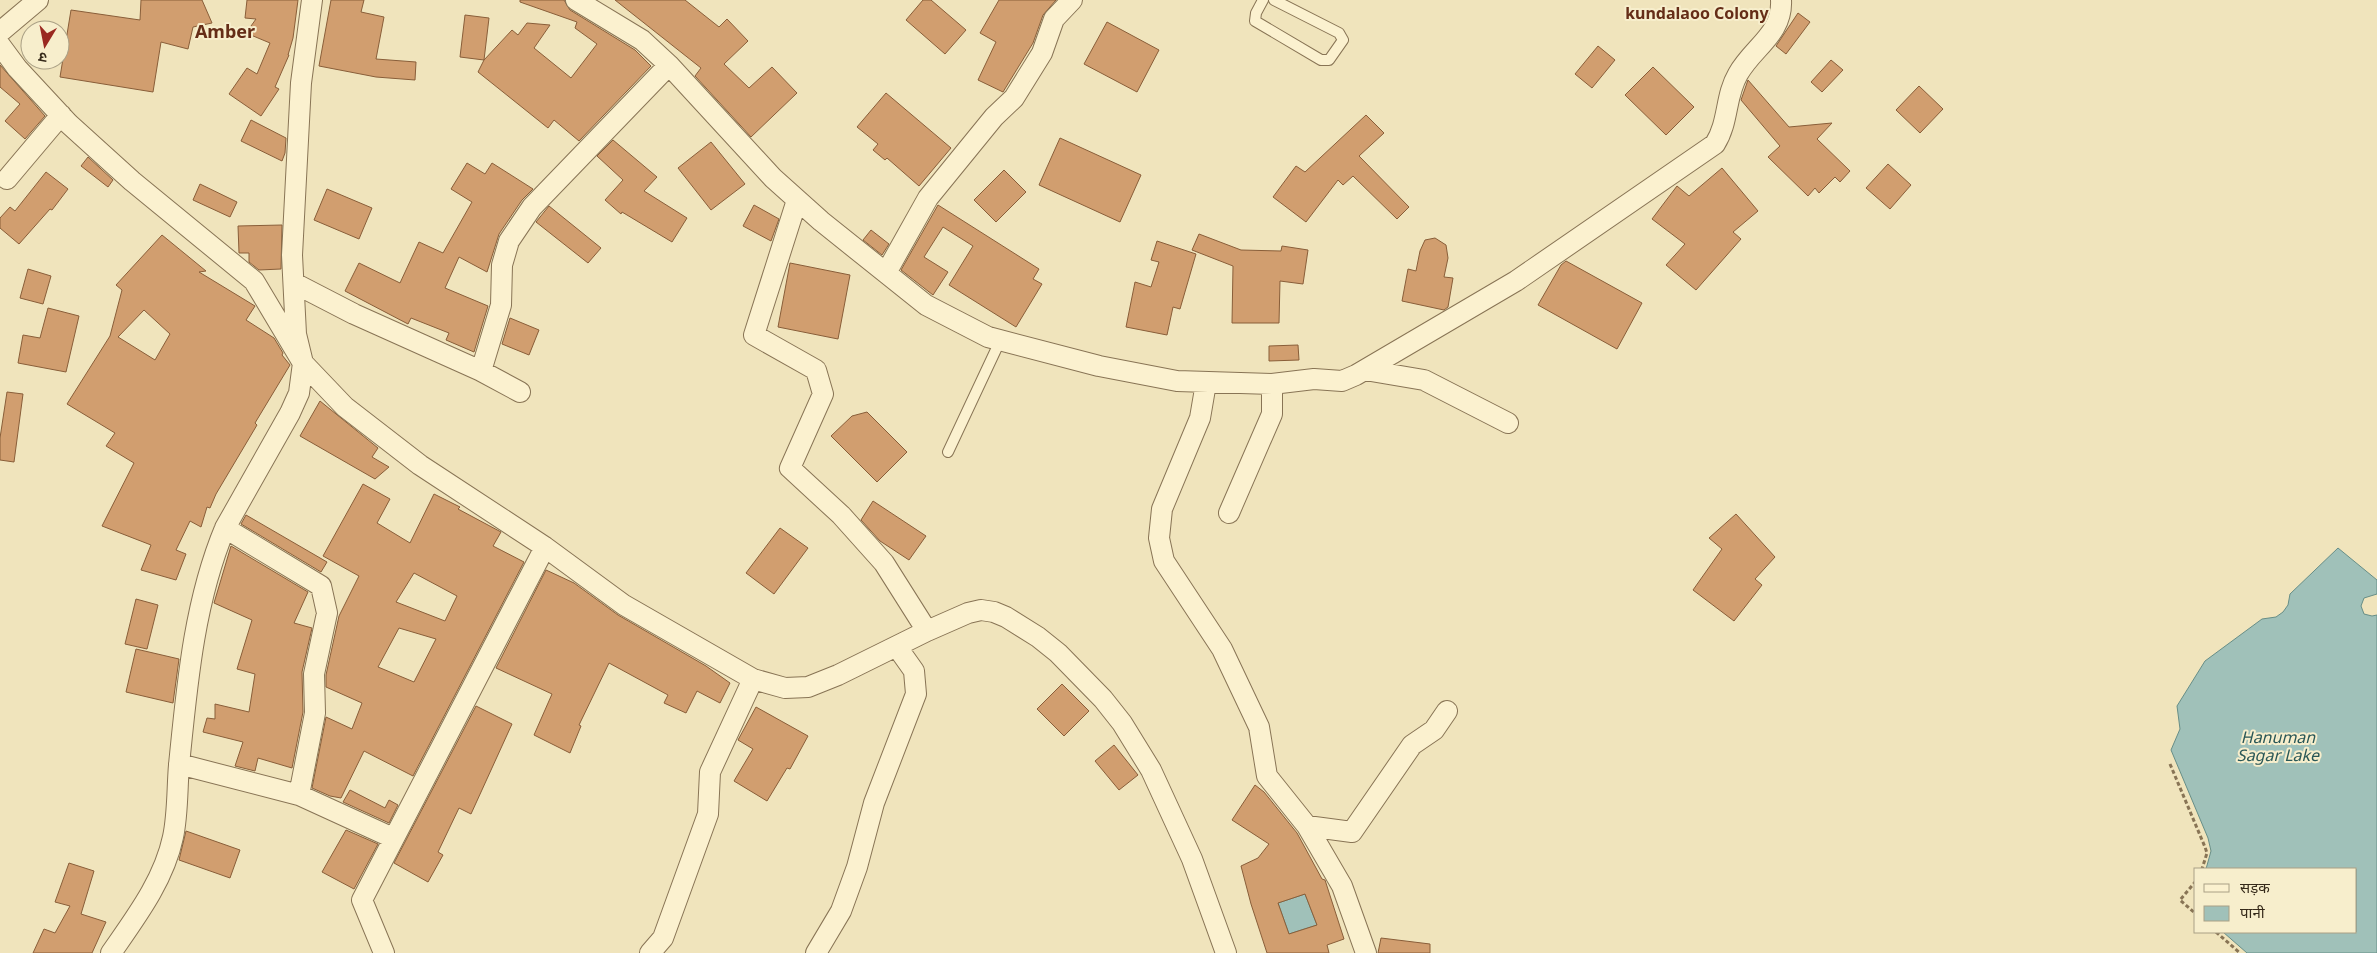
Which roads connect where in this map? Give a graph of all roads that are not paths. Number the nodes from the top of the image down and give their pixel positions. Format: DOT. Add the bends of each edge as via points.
graph roads {
  1 [pos="38,0"];
  2 [pos="312,0"];
  3 [pos="576,0"];
  4 [pos="1072,0"];
  5 [pos="1263,0"];
  6 [pos="1274,0"];
  7 [pos="1781,0"];
  8 [pos="0,32"];
  9 [pos="0,45"];
  10 [pos="669,65"];
  11 [pos="60,115"];
  12 [pos="7,179"];
  13 [pos="797,200"];
  14 [pos="886,273"];
  15 [pos="294,283"];
  16 [pos="1000,341"];
  17 [pos="303,364"];
  18 [pos="1365,370"];
  19 [pos="481,371"];
  20 [pos="1206,383"];
  21 [pos="1272,384"];
  22 [pos="520,392"];
  23 [pos="1508,423"];
  24 [pos="948,452"];
  25 [pos="1229,513"];
  26 [pos="225,528"];
  27 [pos="546,546"];
  28 [pos="927,630"];
  29 [pos="897,647"];
  30 [pos="753,679"];
  31 [pos="1447,711"];
  32 [pos="180,764"];
  33 [pos="299,795"];
  34 [pos="1307,826"];
  35 [pos="393,838"];
  36 [pos="111,953"];
  37 [pos="384,953"];
  38 [pos="650,953"];
  39 [pos="816,953"];
  40 [pos="1226,953"];
  41 [pos="1366,953"];
  1 -- 8 [label="street"];
  2 -- 15 [label="street" via="300,83 292,255"];
  3 -- 10 [label="street" via="642,40"];
  4 -- 14 [label="street" via="1054,19 1042,53 1014,98 994,117 928,198"];
  5 -- 6 [label="lane" via="1255,21 1321,60 1329,60 1343,40 1339,33"];
  7 -- 18 [label="street" via="1782,14 1778,24 1738,74 1727,117 1715,144 1516,281"];
  9 -- 11 [label="street"];
  10 -- 13 [label="street"];
  10 -- 19 [label="street" via="532,207 508,241 502,265 500,305"];
  11 -- 12 [label="street"];
  11 -- 17 [label="street" via="132,180 254,281"];
  13 -- 14 [label="street"];
  13 -- 28 [label="street" via="754,335 816,370 823,394 790,468 841,515 884,563"];
  14 -- 16 [label="street" via="926,305"];
  15 -- 17 [label="street" via="296,334"];
  15 -- 19 [label="street" via="354,314"];
  16 -- 20 [label="street" via="1177,382"];
  16 -- 24 [label="lane"];
  17 -- 26 [label="street" via="299,394 290,413"];
  17 -- 27 [label="street" via="345,407 420,465"];
  18 -- 21 [label="street" via="1342,381 1314,379"];
  18 -- 23 [label="street" via="1424,380"];
  19 -- 22 [label="street"];
  20 -- 21 [label="street"];
  20 -- 34 [label="street" via="1200,418 1162,509 1159,538 1164,561 1222,648 1258,727 1267,776"];
  21 -- 25 [label="street" via="1272,414"];
  26 -- 32 [label="street" via="204,589 190,672"];
  26 -- 33 [label="street" via="321,586 328,613 314,674 315,713"];
  27 -- 30 [label="street" via="624,605"];
  27 -- 35 [label="street"];
  28 -- 29 [label="street"];
  28 -- 40 [label="street" via="968,613 994,612 1038,637 1086,681 1122,723 1164,794"];
  29 -- 30 [label="street" via="808,687 785,688"];
  29 -- 39 [label="street" via="914,671 916,694 874,803 857,868 841,911"];
  30 -- 38 [label="street" via="710,772 708,814 663,938"];
  31 -- 34 [label="street" via="1434,730 1412,745 1352,832"];
  32 -- 33 [label="street"];
  32 -- 36 [label="street" via="173,837 159,877"];
  33 -- 35 [label="street"];
  34 -- 41 [label="street" via="1342,886"];
  35 -- 37 [label="street" via="362,900"];
}
